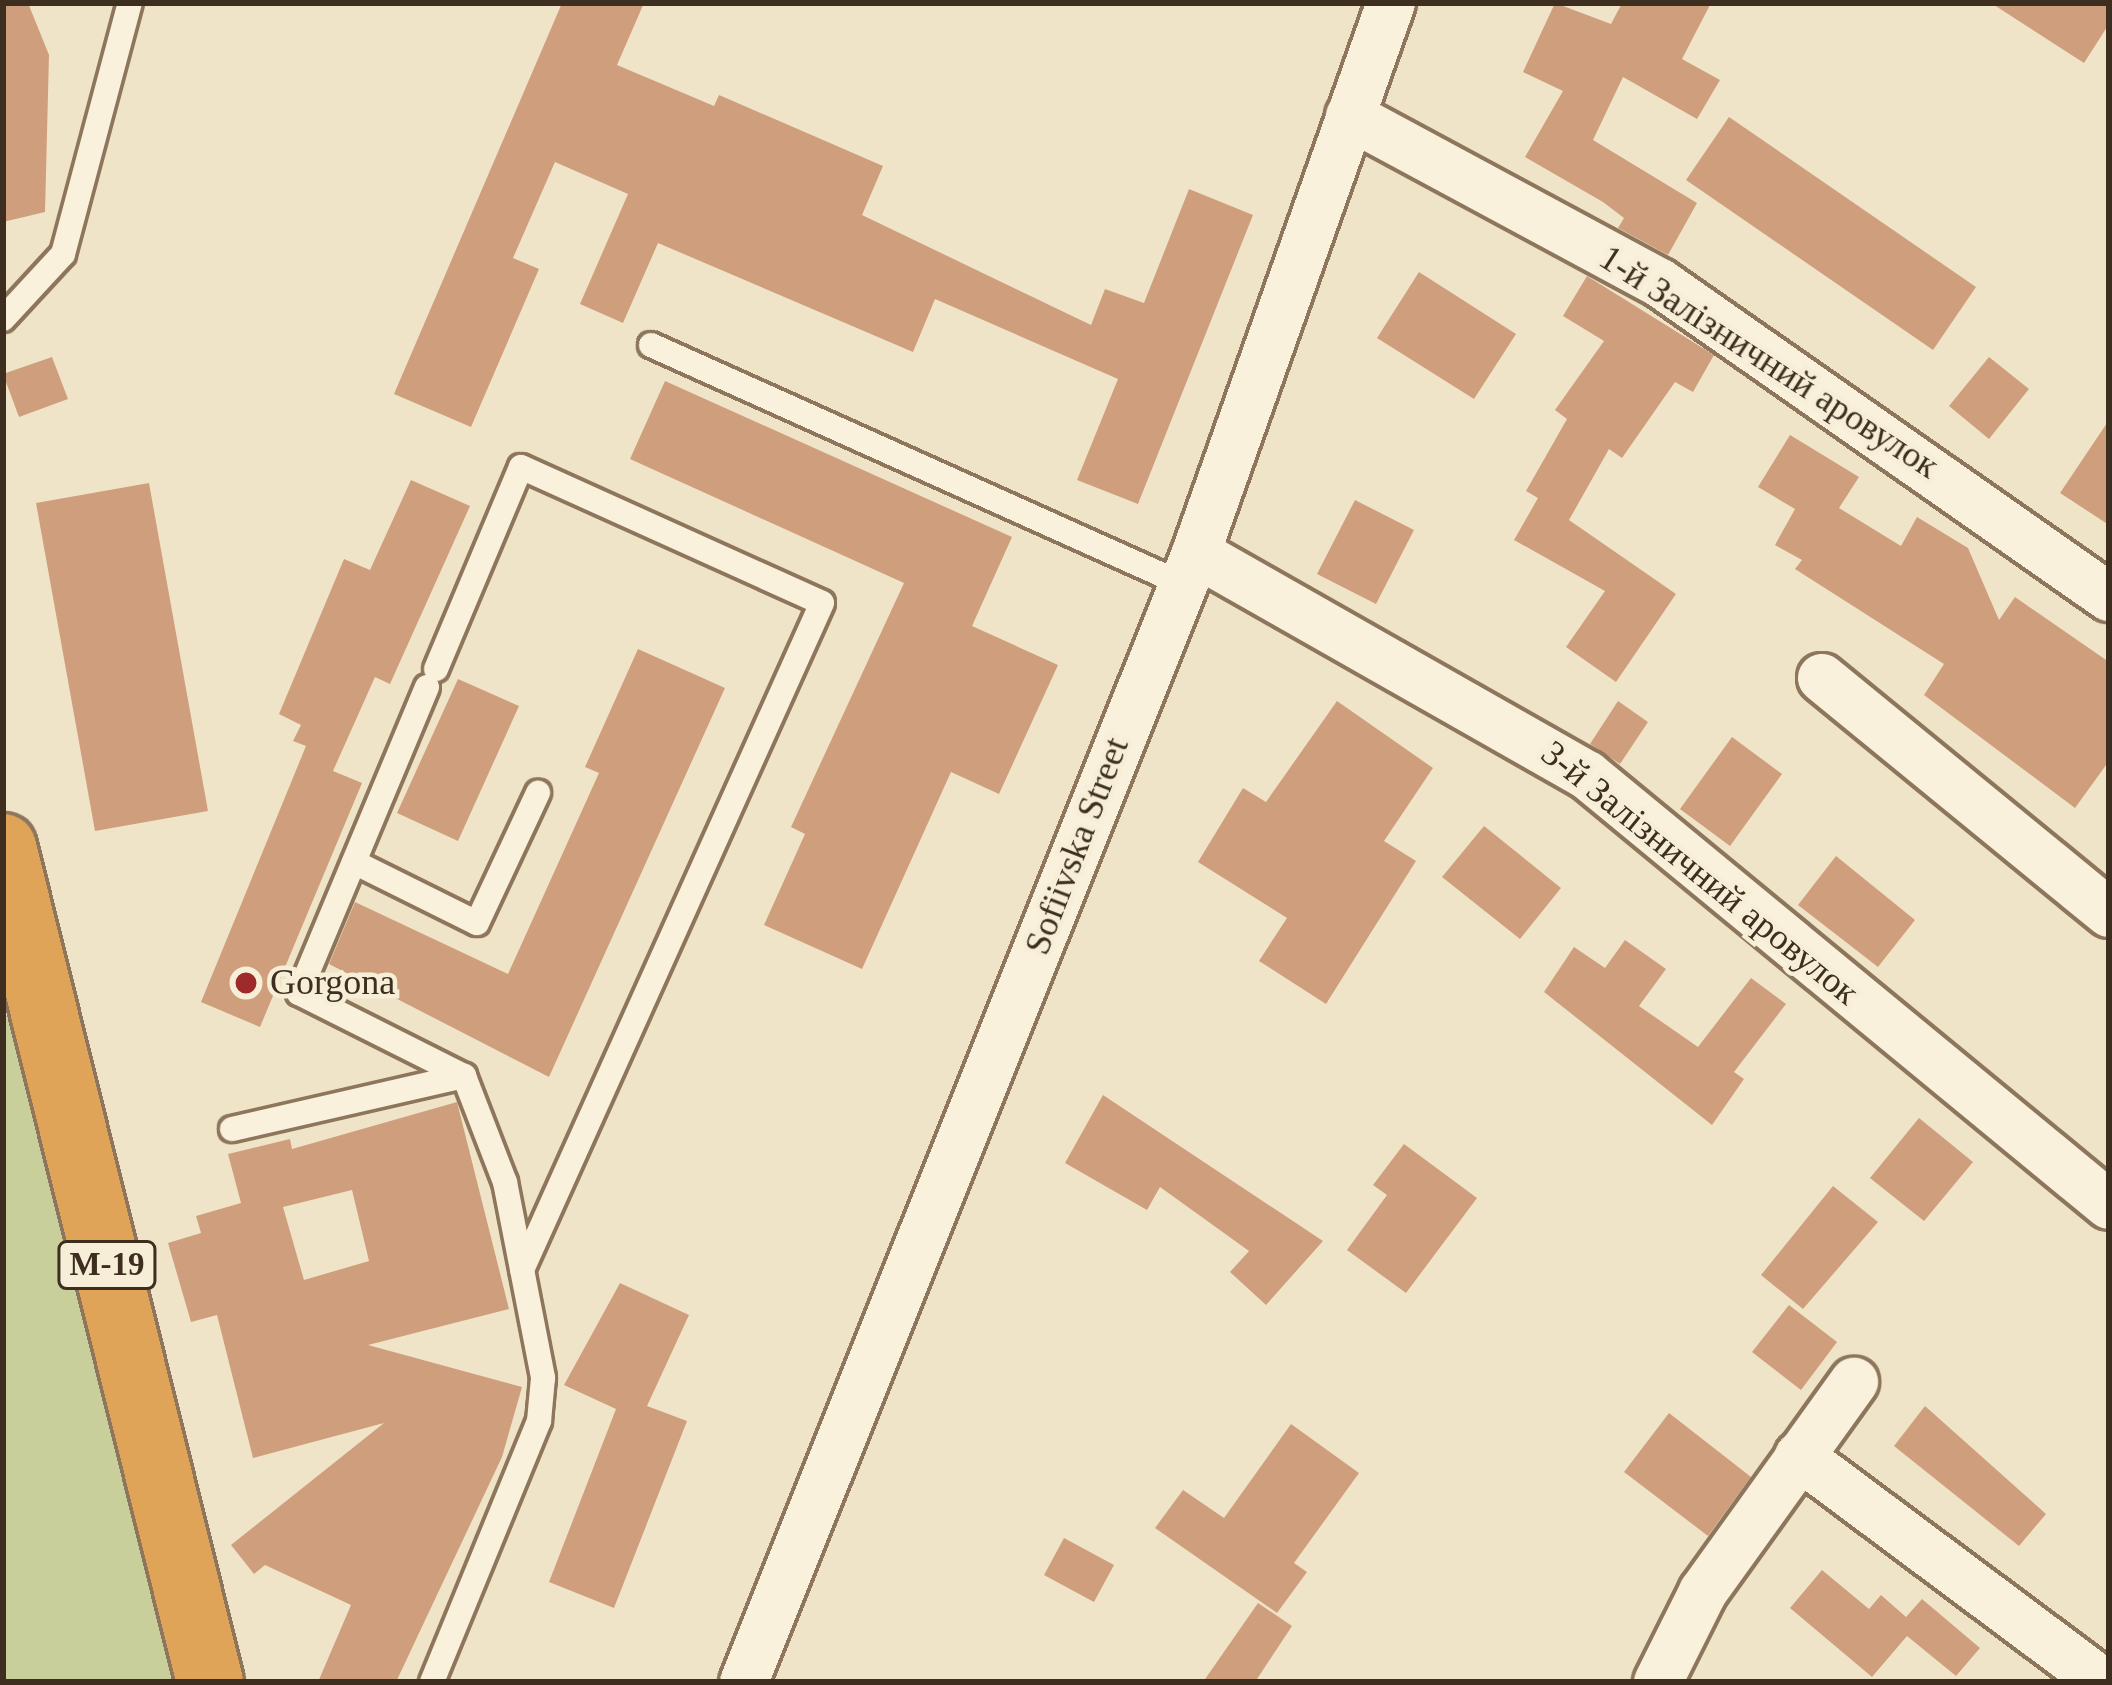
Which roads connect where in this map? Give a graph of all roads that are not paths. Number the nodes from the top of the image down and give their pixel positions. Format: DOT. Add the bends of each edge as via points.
graph roads {
  1 [pos="130,3"];
  2 [pos="1391,3"];
  3 [pos="1350,116"];
  4 [pos="3,319"];
  5 [pos="651,345"];
  6 [pos="1188,568"];
  7 [pos="2109,596"];
  8 [pos="1822,678"];
  9 [pos="538,793"];
  10 [pos="3,847"];
  11 [pos="354,862"];
  12 [pos="2109,913"];
  13 [pos="464,1076"];
  14 [pos="232,1129"];
  15 [pos="2109,1205"];
  16 [pos="522,1270"];
  17 [pos="1854,1382"];
  18 [pos="1799,1456"];
  19 [pos="210,1682"];
  20 [pos="432,1682"];
  21 [pos="744,1682"];
  22 [pos="1658,1682"];
  23 [pos="2102,1682"];
  1 -- 4 [label="lane" via="63,254"];
  2 -- 3 [label="street, Sofiivska Street"];
  3 -- 6 [label="street, Sofiivska Street"];
  3 -- 7 [label="street, 1-й Залізничний аровулок" via="1660,283"];
  5 -- 6 [label="lane"];
  6 -- 15 [label="street, 3-й Залізничний аровулок" via="1587,775"];
  6 -- 21 [label="street, Sofiivska Street"];
  8 -- 12 [label="street"];
  9 -- 11 [label="lane" via="477,923"];
  10 -- 19 [label="highway, М-19"];
  11 -- 13 [label="lane" via="299,993"];
  11 -- 16 [label="lane" via="521,467 822,603"];
  13 -- 14 [label="lane"];
  13 -- 16 [label="lane" via="505,1182"];
  16 -- 20 [label="lane" via="544,1378 539,1421"];
  17 -- 18 [label="street"];
  18 -- 22 [label="street" via="1703,1592"];
  18 -- 23 [label="street"];
}
